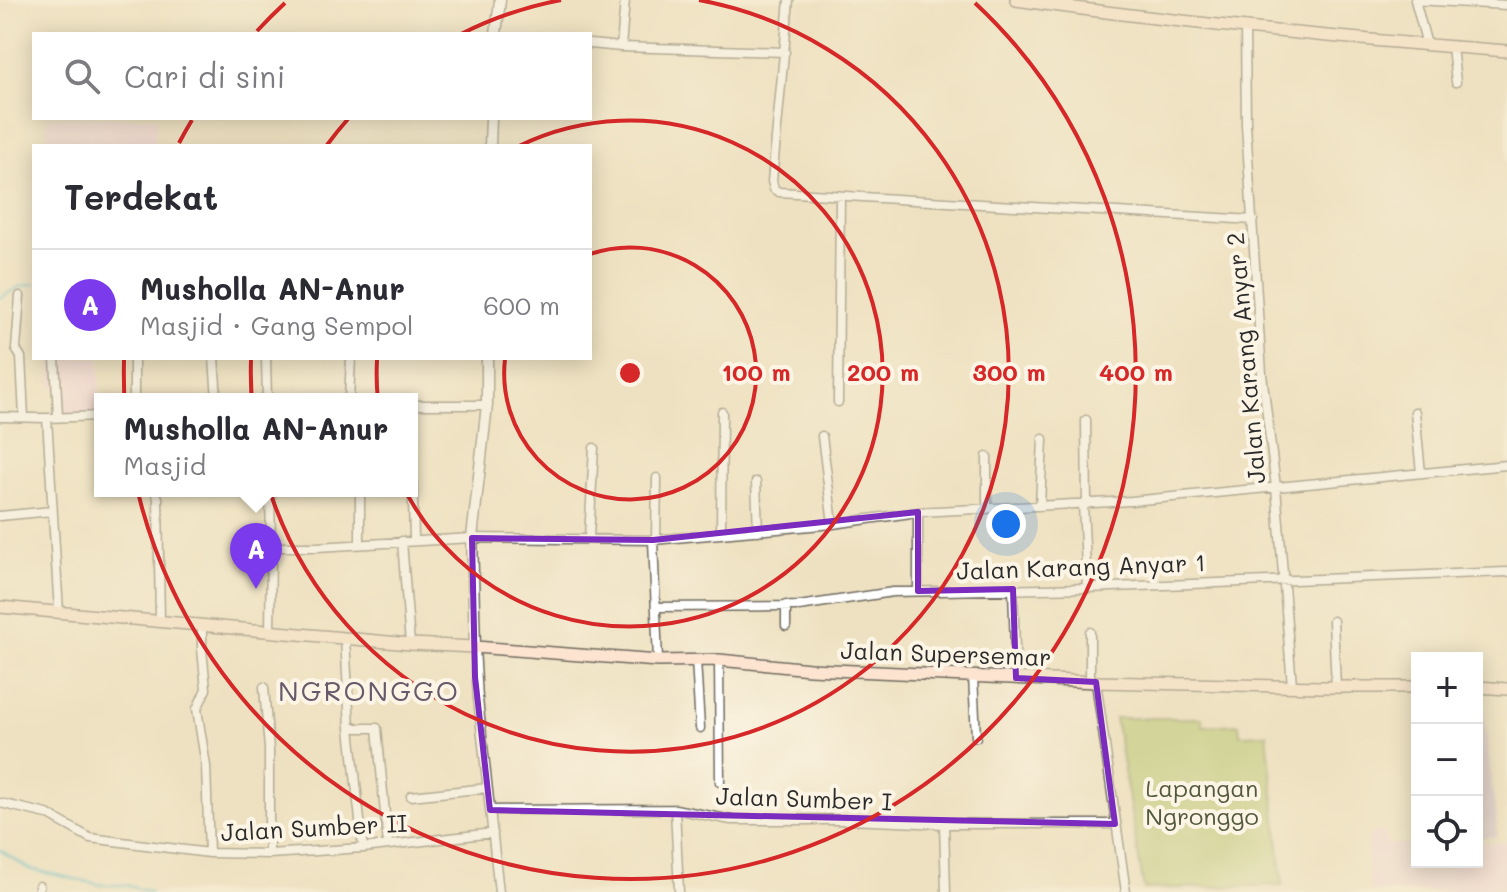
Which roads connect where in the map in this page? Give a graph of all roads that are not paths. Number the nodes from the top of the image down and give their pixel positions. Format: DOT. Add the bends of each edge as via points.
graph roads {
  1 [pos="500,0"];
  2 [pos="625,0"];
  3 [pos="789,0"];
  4 [pos="1016,0"];
  5 [pos="1415,0"];
  6 [pos="1448,1"];
  7 [pos="1479,2"];
  8 [pos="1507,5"];
  9 [pos="1245,27"];
  10 [pos="496,32"];
  11 [pos="592,44"];
  12 [pos="1427,45"];
  13 [pos="621,47"];
  14 [pos="1452,47"];
  15 [pos="1507,51"];
  16 [pos="785,52"];
  17 [pos="1456,82"];
  18 [pos="491,120"];
  19 [pos="490,144"];
  20 [pos="840,196"];
  21 [pos="1253,220"];
  22 [pos="20,296"];
  23 [pos="55,360"];
  24 [pos="134,360"];
  25 [pos="214,360"];
  26 [pos="266,360"];
  27 [pos="351,360"];
  28 [pos="487,360"];
  29 [pos="134,393"];
  30 [pos="217,393"];
  31 [pos="267,393"];
  32 [pos="349,393"];
  33 [pos="838,402"];
  34 [pos="418,405"];
  35 [pos="487,405"];
  36 [pos="722,412"];
  37 [pos="1415,412"];
  38 [pos="94,416"];
  39 [pos="0,417"];
  40 [pos="24,417"];
  41 [pos="58,417"];
  42 [pos="47,418"];
  43 [pos="1086,420"];
  44 [pos="822,436"];
  45 [pos="1043,439"];
  46 [pos="594,448"];
  47 [pos="987,457"];
  48 [pos="1507,465"];
  49 [pos="1421,473"];
  50 [pos="657,478"];
  51 [pos="756,482"];
  52 [pos="1276,487"];
  53 [pos="157,497"];
  54 [pos="270,497"];
  55 [pos="360,497"];
  56 [pos="413,497"];
  57 [pos="1085,504"];
  58 [pos="1040,506"];
  59 [pos="987,509"];
  60 [pos="52,511"];
  61 [pos="918,512"];
  62 [pos="0,516"];
  63 [pos="833,524"];
  64 [pos="758,531"];
  65 [pos="721,534"];
  66 [pos="472,538"];
  67 [pos="589,538"];
  68 [pos="655,539"];
  69 [pos="414,540"];
  70 [pos="402,541"];
  71 [pos="360,544"];
  72 [pos="271,547"];
  73 [pos="1507,572"];
  74 [pos="1282,580"];
  75 [pos="1087,588"];
  76 [pos="1013,589"];
  77 [pos="918,591"];
  78 [pos="786,605"];
  79 [pos="0,607"];
  80 [pos="657,607"];
  81 [pos="59,612"];
  82 [pos="160,621"];
  83 [pos="1333,621"];
  84 [pos="202,625"];
  85 [pos="786,626"];
  86 [pos="270,632"];
  87 [pos="1090,632"];
  88 [pos="345,638"];
  89 [pos="410,644"];
  90 [pos="475,647"];
  91 [pos="696,660"];
  92 [pos="719,660"];
  93 [pos="658,661"];
  94 [pos="973,676"];
  95 [pos="1016,678"];
  96 [pos="1093,682"];
  97 [pos="1292,685"];
  98 [pos="264,687"];
  99 [pos="1336,687"];
  100 [pos="1411,687"];
  101 [pos="1483,687"];
  102 [pos="1507,689"];
  103 [pos="350,728"];
  104 [pos="700,728"];
  105 [pos="976,737"];
  106 [pos="720,782"];
  107 [pos="487,788"];
  108 [pos="411,796"];
  109 [pos="0,803"];
  110 [pos="675,809"];
  111 [pos="490,810"];
  112 [pos="944,824"];
  113 [pos="1115,824"];
  114 [pos="493,833"];
  115 [pos="388,845"];
  116 [pos="363,848"];
  117 [pos="209,853"];
  118 [pos="269,854"];
  119 [pos="499,892"];
  120 [pos="679,892"];
  121 [pos="946,892"];
  122 [pos="1126,892"];
  1 -- 10 [label="street"];
  2 -- 13 [label="street"];
  3 -- 16 [label="street"];
  4 -- 9 [label="main road"];
  5 -- 6 [label="street"];
  5 -- 12 [label="street"];
  6 -- 7 [label="street"];
  7 -- 8 [label="street"];
  9 -- 12 [label="main road"];
  9 -- 21 [label="street, Jalan Karang Anyar 2"];
  11 -- 13 [label="street"];
  12 -- 14 [label="main road"];
  13 -- 16 [label="street"];
  14 -- 15 [label="main road"];
  14 -- 17 [label="street"];
  16 -- 20 [label="street" via="773,185 783,193"];
  18 -- 19 [label="street"];
  20 -- 21 [label="street"];
  20 -- 33 [label="street"];
  21 -- 52 [label="street, Jalan Karang Anyar 2" via="1262,374"];
  22 -- 40 [label="street" via="16,349 21,357"];
  23 -- 41 [label="street"];
  24 -- 29 [label="street"];
  25 -- 30 [label="street"];
  26 -- 31 [label="street"];
  27 -- 32 [label="street"];
  28 -- 35 [label="street"];
  34 -- 35 [label="street"];
  35 -- 66 [label="street"];
  36 -- 65 [label="street"];
  37 -- 49 [label="street"];
  38 -- 41 [label="street"];
  39 -- 40 [label="street"];
  40 -- 42 [label="street"];
  41 -- 42 [label="street"];
  42 -- 60 [label="street"];
  43 -- 57 [label="street"];
  44 -- 63 [label="street"];
  45 -- 58 [label="street"];
  46 -- 67 [label="street"];
  47 -- 59 [label="street"];
  48 -- 49 [label="street"];
  49 -- 52 [label="street"];
  50 -- 68 [label="street"];
  51 -- 64 [label="street"];
  52 -- 57 [label="street"];
  52 -- 74 [label="street, Jalan Karang Anyar 2"];
  53 -- 82 [label="street"];
  54 -- 72 [label="street"];
  55 -- 71 [label="street"];
  56 -- 69 [label="street"];
  57 -- 58 [label="street"];
  57 -- 75 [label="street"];
  58 -- 59 [label="street"];
  59 -- 61 [label="street"];
  60 -- 62 [label="street"];
  60 -- 81 [label="street"];
  61 -- 63 [label="street"];
  61 -- 77 [label="street"];
  63 -- 64 [label="street"];
  64 -- 65 [label="street"];
  65 -- 68 [label="street"];
  66 -- 67 [label="street"];
  66 -- 69 [label="street"];
  66 -- 90 [label="street"];
  67 -- 68 [label="street"];
  68 -- 80 [label="street"];
  69 -- 70 [label="street"];
  70 -- 71 [label="street"];
  70 -- 89 [label="street"];
  71 -- 72 [label="street"];
  72 -- 86 [label="street"];
  73 -- 74 [label="street, Jalan Karang Anyar 1"];
  74 -- 75 [label="street, Jalan Karang Anyar 1"];
  74 -- 97 [label="street, Jalan Karang Anyar 2"];
  75 -- 76 [label="street, Jalan Karang Anyar 1"];
  76 -- 77 [label="street, Jalan Karang Anyar 1"];
  76 -- 95 [label="street"];
  77 -- 78 [label="street, Jalan Karang Anyar 1"];
  78 -- 80 [label="street, Jalan Karang Anyar 1"];
  78 -- 85 [label="street"];
  79 -- 81 [label="main road, Jalan Supersemar"];
  80 -- 93 [label="street"];
  81 -- 82 [label="main road, Jalan Supersemar"];
  82 -- 84 [label="main road, Jalan Supersemar"];
  83 -- 99 [label="street"];
  84 -- 86 [label="main road, Jalan Supersemar"];
  84 -- 117 [label="street" via="206,689 197,709 206,766"];
  86 -- 88 [label="main road, Jalan Supersemar"];
  87 -- 96 [label="street"];
  88 -- 89 [label="main road, Jalan Supersemar"];
  88 -- 103 [label="street"];
  89 -- 90 [label="main road, Jalan Supersemar"];
  90 -- 93 [label="main road, Jalan Supersemar"];
  90 -- 107 [label="street"];
  91 -- 92 [label="main road, Jalan Supersemar"];
  91 -- 93 [label="main road, Jalan Supersemar"];
  91 -- 104 [label="street"];
  92 -- 94 [label="main road, Jalan Supersemar"];
  92 -- 106 [label="street"];
  94 -- 95 [label="main road, Jalan Supersemar"];
  94 -- 105 [label="street"];
  95 -- 96 [label="main road, Jalan Supersemar"];
  96 -- 97 [label="main road, Jalan Supersemar"];
  96 -- 113 [label="street"];
  97 -- 99 [label="main road, Jalan Supersemar"];
  98 -- 118 [label="street"];
  99 -- 100 [label="main road, Jalan Supersemar"];
  101 -- 102 [label="main road"];
  103 -- 115 [label="street" via="377,728"];
  103 -- 116 [label="street"];
  107 -- 108 [label="street"];
  107 -- 111 [label="street"];
  109 -- 117 [label="street, Jalan Sumber II" via="47,814 90,838"];
  110 -- 111 [label="street, Jalan Sumber I"];
  110 -- 112 [label="street, Jalan Sumber I" via="731,820"];
  110 -- 120 [label="street"];
  111 -- 114 [label="street"];
  112 -- 113 [label="street, Jalan Sumber I"];
  112 -- 121 [label="street"];
  113 -- 122 [label="street"];
  114 -- 115 [label="street, Jalan Sumber II"];
  114 -- 119 [label="street"];
  115 -- 116 [label="street, Jalan Sumber II"];
  116 -- 118 [label="street, Jalan Sumber II"];
  117 -- 118 [label="street, Jalan Sumber II"];
}
